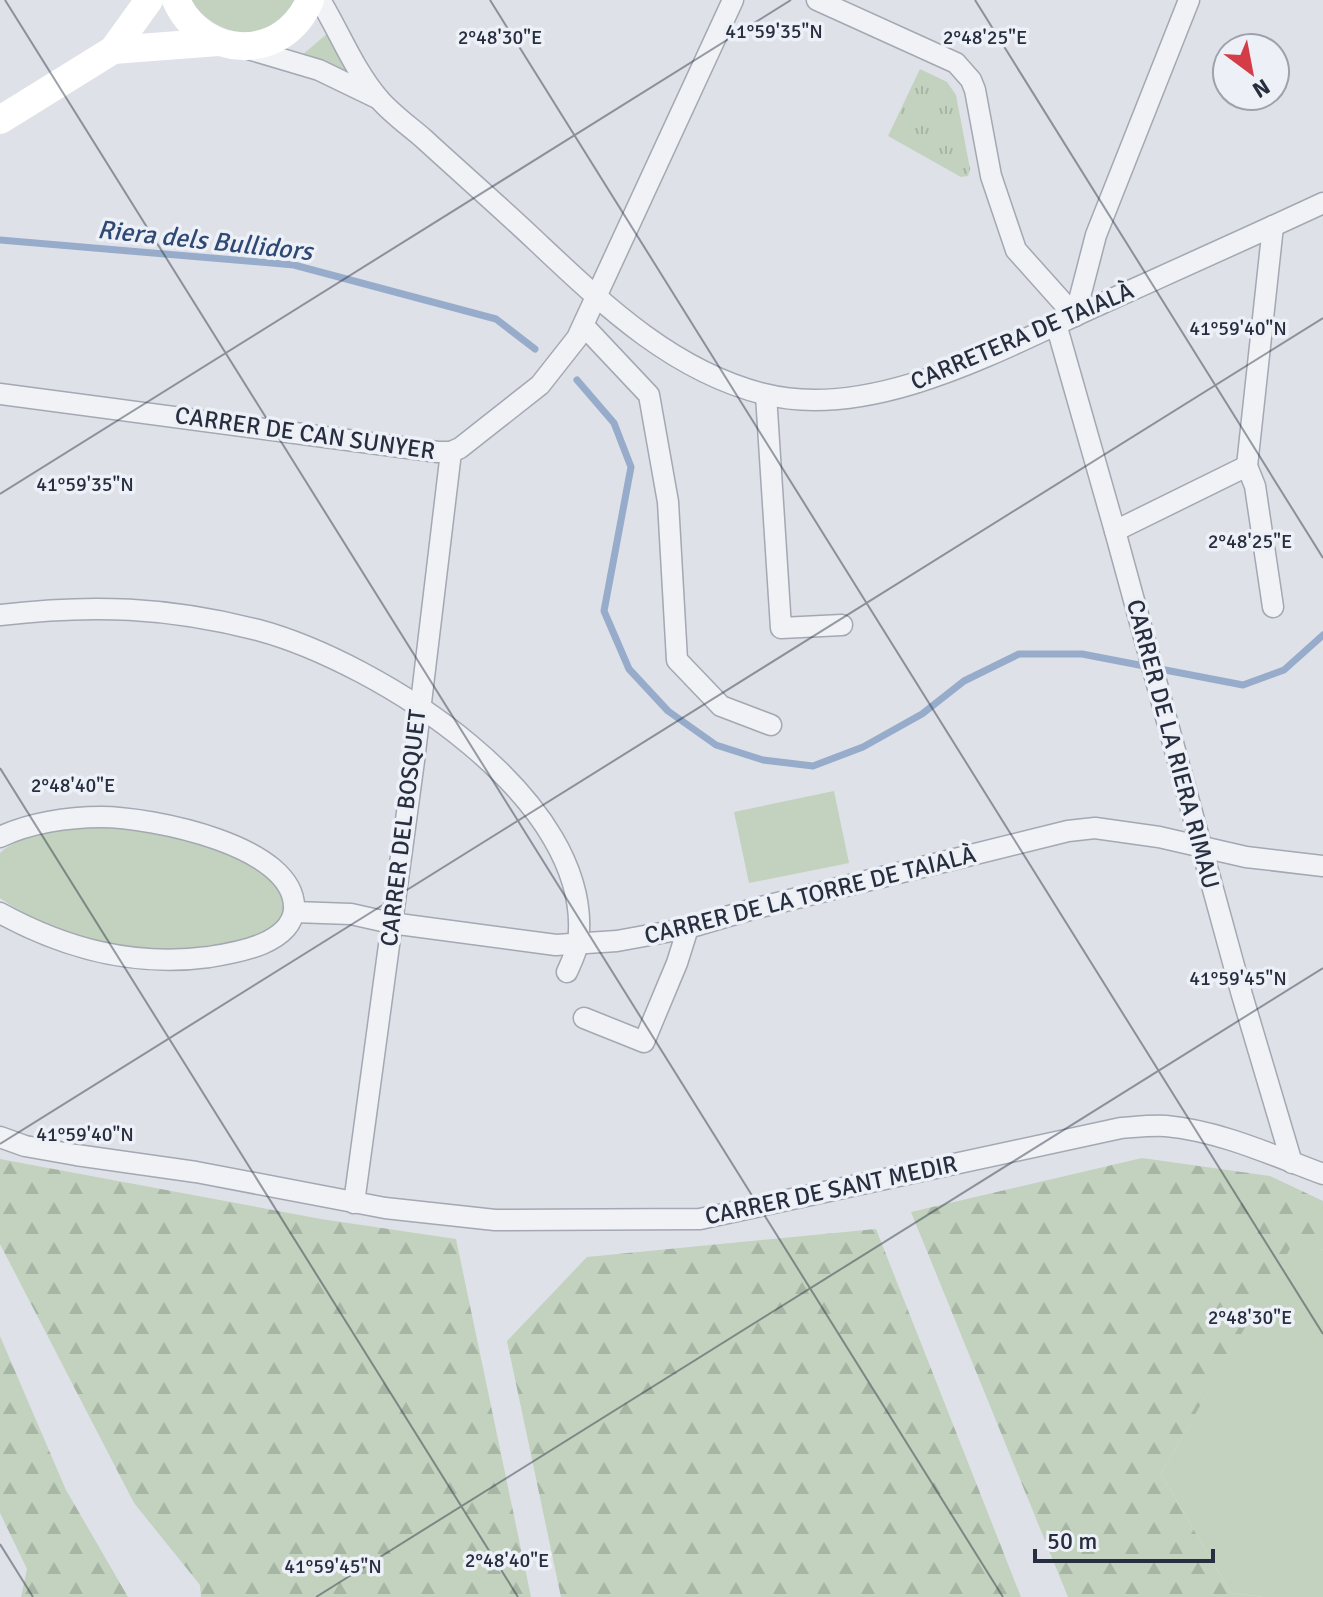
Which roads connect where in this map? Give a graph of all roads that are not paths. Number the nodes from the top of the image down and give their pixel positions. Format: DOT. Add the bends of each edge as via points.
graph roads {
  1 [pos="149,0"];
  2 [pos="176,0"];
  3 [pos="310,0"];
  4 [pos="320,0"];
  5 [pos="733,0"];
  6 [pos="817,0"];
  7 [pos="1189,0"];
  8 [pos="230,44"];
  9 [pos="113,50"];
  10 [pos="379,99"];
  11 [pos="0,120"];
  12 [pos="1323,203"];
  13 [pos="1273,226"];
  14 [pos="596,296"];
  15 [pos="1066,320"];
  16 [pos="580,332"];
  17 [pos="0,394"];
  18 [pos="766,395"];
  19 [pos="451,452"];
  20 [pos="1247,466"];
  21 [pos="1115,531"];
  22 [pos="1273,607"];
  23 [pos="0,615"];
  24 [pos="842,625"];
  25 [pos="419,708"];
  26 [pos="771,725"];
  27 [pos="0,837"];
  28 [pos="1202,847"];
  29 [pos="1323,866"];
  30 [pos="294,912"];
  31 [pos="0,913"];
  32 [pos="391,923"];
  33 [pos="688,928"];
  34 [pos="578,945"];
  35 [pos="567,972"];
  36 [pos="584,1018"];
  37 [pos="0,1137"];
  38 [pos="1292,1163"];
  39 [pos="1323,1174"];
  40 [pos="354,1203"];
  1 -- 9 [label="main road"];
  2 -- 8 [label="main road" via="191,25"];
  3 -- 8 [label="main road" via="283,34 258,45"];
  4 -- 10 [label="street, CARRETERA DE TAIALÀ"];
  5 -- 14 [label="street, CARRER DE CAN SUNYER"];
  6 -- 15 [label="street" via="964,71 975,90 991,176 1016,250"];
  7 -- 15 [label="street"];
  8 -- 9 [label="main road"];
  8 -- 10 [label="street, CARRETERA DE TAIALÀ" via="319,70"];
  9 -- 11 [label="main road"];
  10 -- 14 [label="street, CARRETERA DE TAIALÀ"];
  12 -- 13 [label="street, CARRETERA DE TAIALÀ"];
  13 -- 15 [label="street, CARRETERA DE TAIALÀ"];
  13 -- 20 [label="street"];
  14 -- 16 [label="street, CARRER DE CAN SUNYER"];
  14 -- 18 [label="street, CARRETERA DE TAIALÀ" via="666,351"];
  15 -- 18 [label="street, CARRETERA DE TAIALÀ" via="894,390 834,400"];
  15 -- 21 [label="street, CARRER DE LA RIERA RIMAU"];
  16 -- 19 [label="street, CARRER DE CAN SUNYER" via="540,385"];
  16 -- 26 [label="street" via="649,395 668,502 677,660 721,706"];
  17 -- 19 [label="street, CARRER DE CAN SUNYER"];
  18 -- 24 [label="street" via="781,628"];
  19 -- 25 [label="street, CARRER DEL BOSQUET"];
  20 -- 21 [label="street"];
  20 -- 22 [label="street" via="1255,486"];
  21 -- 28 [label="street, CARRER DE LA RIERA RIMAU"];
  23 -- 25 [label="street" via="106,607 215,620 309,648"];
  25 -- 32 [label="street, CARRER DEL BOSQUET"];
  25 -- 34 [label="street" via="504,776 552,834 572,881"];
  27 -- 30 [label="street" via="87,818 172,826 209,836 273,868 288,886"];
  28 -- 29 [label="street, CARRER DE LA TORRE DE TAIALÀ"];
  28 -- 33 [label="street, CARRER DE LA TORRE DE TAIALÀ" via="1082,829"];
  28 -- 38 [label="street, CARRER DE LA RIERA RIMAU"];
  30 -- 31 [label="street" via="285,930 252,948 157,961 68,944"];
  30 -- 32 [label="street, CARRER DE LA TORRE DE TAIALÀ" via="351,914"];
  32 -- 34 [label="street, CARRER DE LA TORRE DE TAIALÀ"];
  32 -- 40 [label="street, CARRER DEL BOSQUET"];
  33 -- 34 [label="street, CARRER DE LA TORRE DE TAIALÀ"];
  33 -- 36 [label="street" via="644,1042"];
  34 -- 35 [label="street"];
  37 -- 40 [label="street, CARRER DE SANT MEDIR" via="25,1146"];
  38 -- 39 [label="street, CARRER DE SANT MEDIR"];
  38 -- 40 [label="street, CARRER DE SANT MEDIR" via="1192,1130 1162,1126 1121,1128 700,1219 495,1220"];
}
